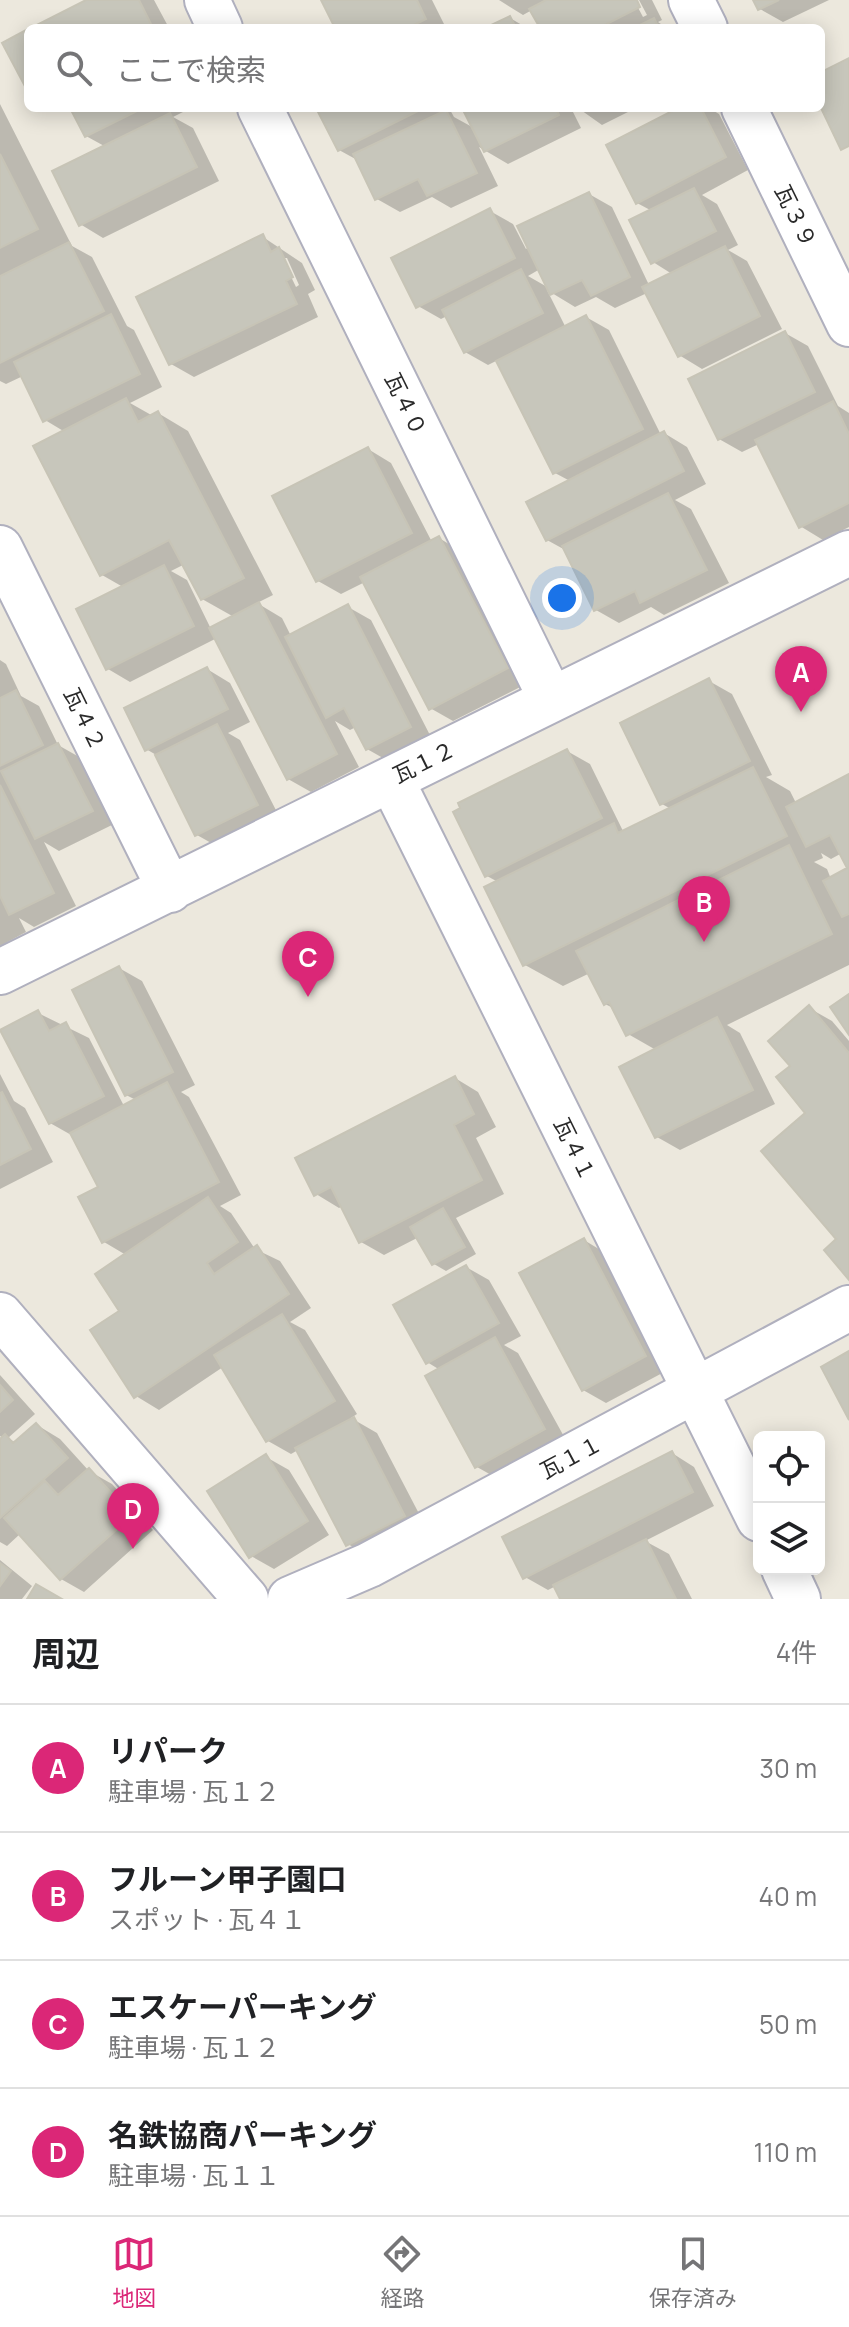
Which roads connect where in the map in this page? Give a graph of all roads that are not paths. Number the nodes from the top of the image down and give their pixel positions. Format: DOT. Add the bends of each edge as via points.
graph roads {
  1 [pos="207,0"];
  2 [pos="691,0"];
  3 [pos="218,24"];
  4 [pos="703,24"];
  5 [pos="262,112"];
  6 [pos="746,112"];
  7 [pos="849,324"];
  8 [pos="0,548"];
  9 [pos="849,553"];
  10 [pos="551,699"];
  11 [pos="391,779"];
  12 [pos="170,890"];
  13 [pos="0,972"];
  14 [pos="849,1308"];
  15 [pos="0,1315"];
  16 [pos="695,1390"];
  17 [pos="753,1507"];
  18 [pos="787,1575"];
  19 [pos="246,1599"];
  20 [pos="290,1599"];
  21 [pos="798,1599"];
  1 -- 3 [label="street"];
  2 -- 4 [label="street"];
  5 -- 10 [label="street, 瓦４０"];
  6 -- 7 [label="street, 瓦３９"];
  8 -- 12 [label="street, 瓦４２"];
  9 -- 10 [label="street, 瓦１２"];
  10 -- 11 [label="street, 瓦１２"];
  11 -- 12 [label="street, 瓦１２"];
  11 -- 16 [label="street, 瓦４１"];
  12 -- 13 [label="street, 瓦１２"];
  14 -- 16 [label="street, 瓦１１"];
  15 -- 19 [label="street"];
  16 -- 17 [label="street, 瓦４１"];
  16 -- 20 [label="street, 瓦１１" via="369,1565"];
  18 -- 21 [label="street"];
}
